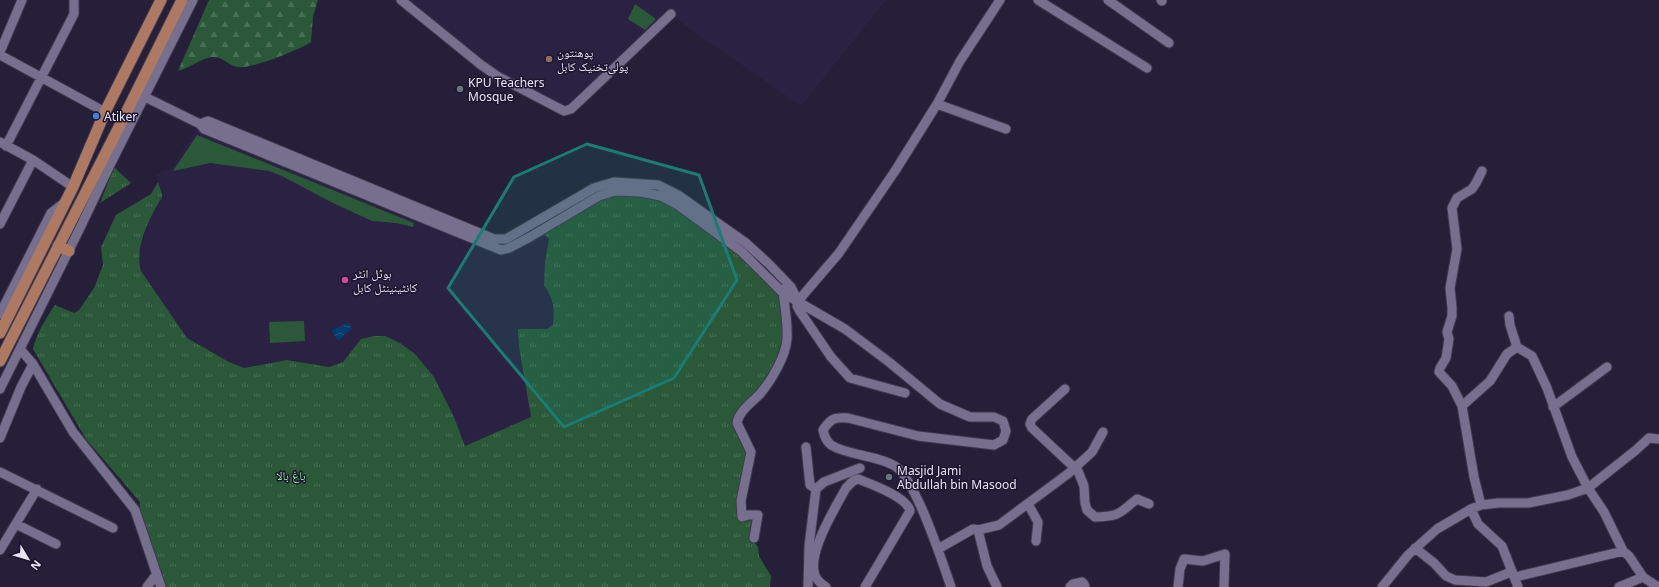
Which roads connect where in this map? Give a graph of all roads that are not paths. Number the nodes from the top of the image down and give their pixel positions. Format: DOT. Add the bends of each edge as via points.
graph roads {
  1 [pos="22,0"];
  2 [pos="74,0"];
  3 [pos="161,0"];
  4 [pos="182,0"];
  5 [pos="193,0"];
  6 [pos="402,0"];
  7 [pos="1000,0"];
  8 [pos="1038,0"];
  9 [pos="1108,0"];
  10 [pos="671,14"];
  11 [pos="1169,43"];
  12 [pos="0,52"];
  13 [pos="0,55"];
  14 [pos="1148,68"];
  15 [pos="40,76"];
  16 [pos="145,97"];
  17 [pos="936,104"];
  18 [pos="106,112"];
  19 [pos="124,127"];
  20 [pos="1006,129"];
  21 [pos="3,144"];
  22 [pos="33,160"];
  23 [pos="106,163"];
  24 [pos="1482,171"];
  25 [pos="73,187"];
  26 [pos="66,201"];
  27 [pos="0,224"];
  28 [pos="528,233"];
  29 [pos="58,246"];
  30 [pos="69,251"];
  31 [pos="786,282"];
  32 [pos="783,293"];
  33 [pos="798,301"];
  34 [pos="0,314"];
  35 [pos="1509,316"];
  36 [pos="0,333"];
  37 [pos="1517,347"];
  38 [pos="20,349"];
  39 [pos="0,361"];
  40 [pos="33,364"];
  41 [pos="1607,367"];
  42 [pos="0,389"];
  43 [pos="1065,389"];
  44 [pos="905,393"];
  45 [pos="1462,406"];
  46 [pos="1553,407"];
  47 [pos="1103,432"];
  48 [pos="0,438"];
  49 [pos="1659,439"];
  50 [pos="806,447"];
  51 [pos="860,468"];
  52 [pos="1074,468"];
  53 [pos="0,472"];
  54 [pos="1588,488"];
  55 [pos="816,489"];
  56 [pos="37,490"];
  57 [pos="1028,504"];
  58 [pos="1149,504"];
  59 [pos="1481,505"];
  60 [pos="1471,509"];
  61 [pos="16,524"];
  62 [pos="113,528"];
  63 [pos="978,530"];
  64 [pos="754,538"];
  65 [pos="1036,541"];
  66 [pos="56,544"];
  67 [pos="1415,548"];
  68 [pos="938,549"];
  69 [pos="0,550"];
  70 [pos="1623,551"];
  71 [pos="156,575"];
  72 [pos="1513,575"];
  73 [pos="1643,577"];
  74 [pos="949,586"];
  75 [pos="147,587"];
  76 [pos="161,587"];
  77 [pos="808,587"];
  78 [pos="826,587"];
  79 [pos="865,587"];
  80 [pos="997,587"];
  81 [pos="1070,587"];
  82 [pos="1085,587"];
  83 [pos="1178,587"];
  84 [pos="1224,587"];
  85 [pos="1382,587"];
  86 [pos="1518,587"];
  87 [pos="1619,587"];
  88 [pos="1658,587"];
  1 -- 12 [label="street"];
  2 -- 15 [label="street" via="74,14"];
  3 -- 18 [label="main road"];
  4 -- 19 [label="main road"];
  5 -- 16 [label="street"];
  6 -- 10 [label="street" via="480,64 564,111 571,109"];
  7 -- 17 [label="street" via="960,61"];
  8 -- 14 [label="street"];
  9 -- 11 [label="street"];
  13 -- 15 [label="street"];
  15 -- 18 [label="street"];
  15 -- 21 [label="street"];
  16 -- 19 [label="street"];
  16 -- 28 [label="street" via="200,124 208,121 438,221 494,239 506,239"];
  17 -- 20 [label="street"];
  17 -- 33 [label="street" via="895,171 839,253"];
  18 -- 25 [label="main road"];
  19 -- 23 [label="main road"];
  21 -- 22 [label="street"];
  22 -- 25 [label="street"];
  22 -- 27 [label="street"];
  23 -- 29 [label="main road"];
  23 -- 30 [label="street"];
  24 -- 45 [label="street" via="1472,189 1457,198 1452,208 1457,249 1451,281 1452,316 1447,332 1449,339 1446,358 1439,372 1452,386"];
  25 -- 26 [label="main road"];
  26 -- 34 [label="street" via="51,213"];
  26 -- 36 [label="main road"];
  28 -- 31 [label="street" via="594,188 614,182 658,185 678,195 746,243"];
  28 -- 32 [label="street" via="599,196 615,191 661,196 678,205 741,251"];
  29 -- 30 [label="main road"];
  29 -- 39 [label="main road"];
  30 -- 38 [label="street"];
  31 -- 32 [label="street"];
  31 -- 33 [label="street"];
  32 -- 33 [label="street"];
  32 -- 64 [label="street" via="788,338 786,349 768,384 740,414 737,423 751,452 741,501 742,517 758,515"];
  33 -- 44 [label="street" via="799,310 831,357 850,378"];
  33 -- 68 [label="street" via="869,347 940,404 970,417 994,417 1003,421 1006,431 1003,440 994,445 918,436 838,417 829,421 823,430 831,445 890,463 902,472 918,499"];
  35 -- 37 [label="street"];
  37 -- 45 [label="street" via="1507,354 1490,381"];
  37 -- 46 [label="street" via="1532,356"];
  38 -- 40 [label="street"];
  38 -- 42 [label="street"];
  40 -- 48 [label="street"];
  40 -- 71 [label="street" via="73,432 135,510"];
  41 -- 46 [label="street"];
  43 -- 52 [label="street" via="1032,419 1030,424"];
  45 -- 59 [label="street"];
  46 -- 54 [label="street" via="1572,457"];
  47 -- 52 [label="street" via="1092,452"];
  49 -- 54 [label="street" via="1649,438"];
  50 -- 55 [label="street" via="810,485"];
  51 -- 55 [label="street" via="824,482"];
  52 -- 57 [label="street"];
  52 -- 58 [label="street" via="1078,471 1084,486 1087,510 1095,516 1118,515 1137,499"];
  53 -- 56 [label="street"];
  54 -- 59 [label="street" via="1528,503"];
  54 -- 70 [label="street" via="1604,512"];
  55 -- 77 [label="street" via="809,546"];
  56 -- 61 [label="street"];
  56 -- 62 [label="street"];
  57 -- 63 [label="street" via="999,525"];
  57 -- 65 [label="street" via="1038,522"];
  59 -- 60 [label="street"];
  60 -- 67 [label="street" via="1437,529"];
  60 -- 72 [label="street" via="1478,524 1502,546"];
  61 -- 66 [label="street"];
  61 -- 69 [label="street"];
  63 -- 68 [label="street" via="973,529"];
  63 -- 80 [label="street" via="987,566"];
  67 -- 72 [label="street" via="1446,576 1455,580 1486,582"];
  67 -- 85 [label="street"];
  68 -- 74 [label="street"];
  70 -- 72 [label="street"];
  70 -- 73 [label="street"];
  71 -- 75 [label="street"];
  71 -- 76 [label="street"];
  72 -- 86 [label="street"];
  73 -- 87 [label="street"];
  73 -- 88 [label="street"];
  78 -- 79 [label="street" via="817,580 814,573 818,540 846,488 853,480 858,479 892,494 906,505 910,512"];
  81 -- 82 [label="street" via="1082,582"];
  83 -- 84 [label="street" via="1184,559 1203,561 1225,554"];
}
